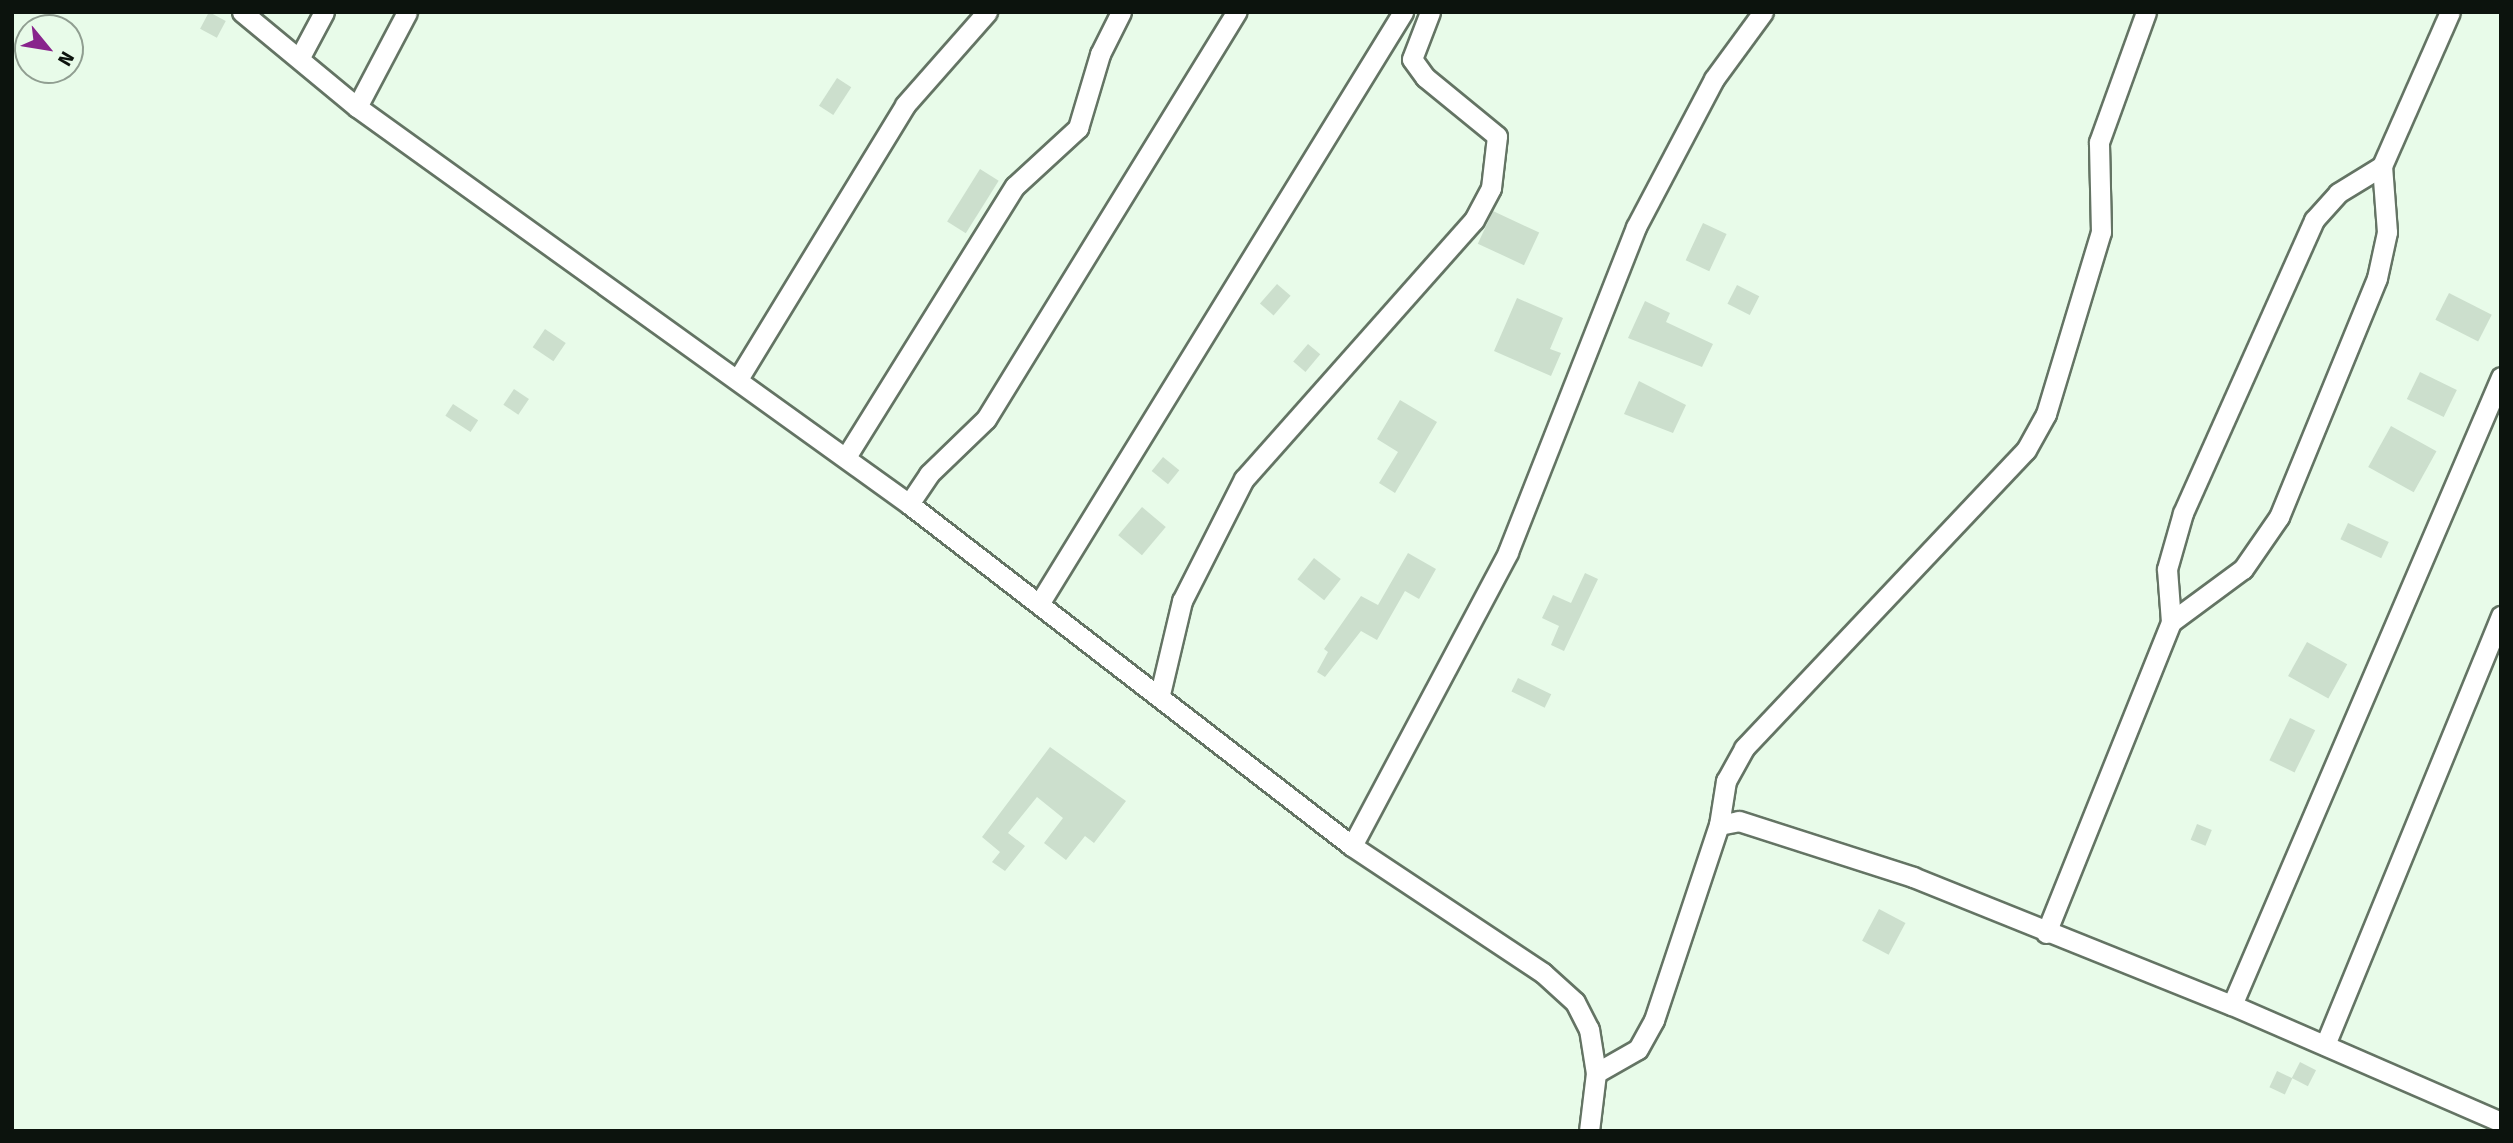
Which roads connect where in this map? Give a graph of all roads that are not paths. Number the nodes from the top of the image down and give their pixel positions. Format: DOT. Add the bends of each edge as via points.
graph roads {
  1 [pos="242,12"];
  2 [pos="324,12"];
  3 [pos="407,12"];
  4 [pos="987,12"];
  5 [pos="1121,12"];
  6 [pos="1236,12"];
  7 [pos="1403,12"];
  8 [pos="1430,12"];
  9 [pos="1763,12"];
  10 [pos="2146,12"];
  11 [pos="2450,12"];
  12 [pos="300,57"];
  13 [pos="357,107"];
  14 [pos="2382,166"];
  15 [pos="2501,377"];
  16 [pos="738,379"];
  17 [pos="846,457"];
  18 [pos="909,504"];
  19 [pos="1040,604"];
  20 [pos="2501,616"];
  21 [pos="2171,622"];
  22 [pos="1160,694"];
  23 [pos="1718,825"];
  24 [pos="1352,846"];
  25 [pos="2046,933"];
  26 [pos="2232,1005"];
  27 [pos="2325,1045"];
  28 [pos="1596,1073"];
  29 [pos="2501,1122"];
  30 [pos="1588,1131"];
  1 -- 12 [label="street"];
  2 -- 12 [label="street"];
  3 -- 13 [label="street"];
  4 -- 16 [label="street" via="905,106"];
  5 -- 17 [label="street" via="1100,54 1078,128 1015,186"];
  6 -- 18 [label="street" via="986,419 929,474"];
  7 -- 19 [label="street"];
  8 -- 22 [label="street" via="1412,58 1425,78 1497,136 1491,188 1474,220 1244,479 1182,601"];
  9 -- 24 [label="street" via="1714,79 1636,227 1508,552"];
  10 -- 23 [label="street" via="2099,142 2101,232 2046,414 2026,450 1744,748 1726,781"];
  11 -- 14 [label="street"];
  12 -- 13 [label="street"];
  13 -- 16 [label="street"];
  14 -- 21 [label="street" via="2338,193 2314,220 2174,536 2167,569"];
  14 -- 21 [label="street" via="2387,232 2377,278 2279,517 2243,569"];
  15 -- 26 [label="street"];
  16 -- 17 [label="street"];
  17 -- 18 [label="street"];
  18 -- 19 [label="street"];
  19 -- 22 [label="street"];
  20 -- 27 [label="street"];
  21 -- 25 [label="street"];
  22 -- 24 [label="street"];
  23 -- 25 [label="street" via="1739,821 1913,877"];
  23 -- 28 [label="street" via="1654,1020 1638,1049"];
  24 -- 28 [label="street" via="1543,974 1575,1002 1589,1029"];
  25 -- 26 [label="street"];
  26 -- 27 [label="street"];
  27 -- 29 [label="street"];
  28 -- 30 [label="street"];
}
